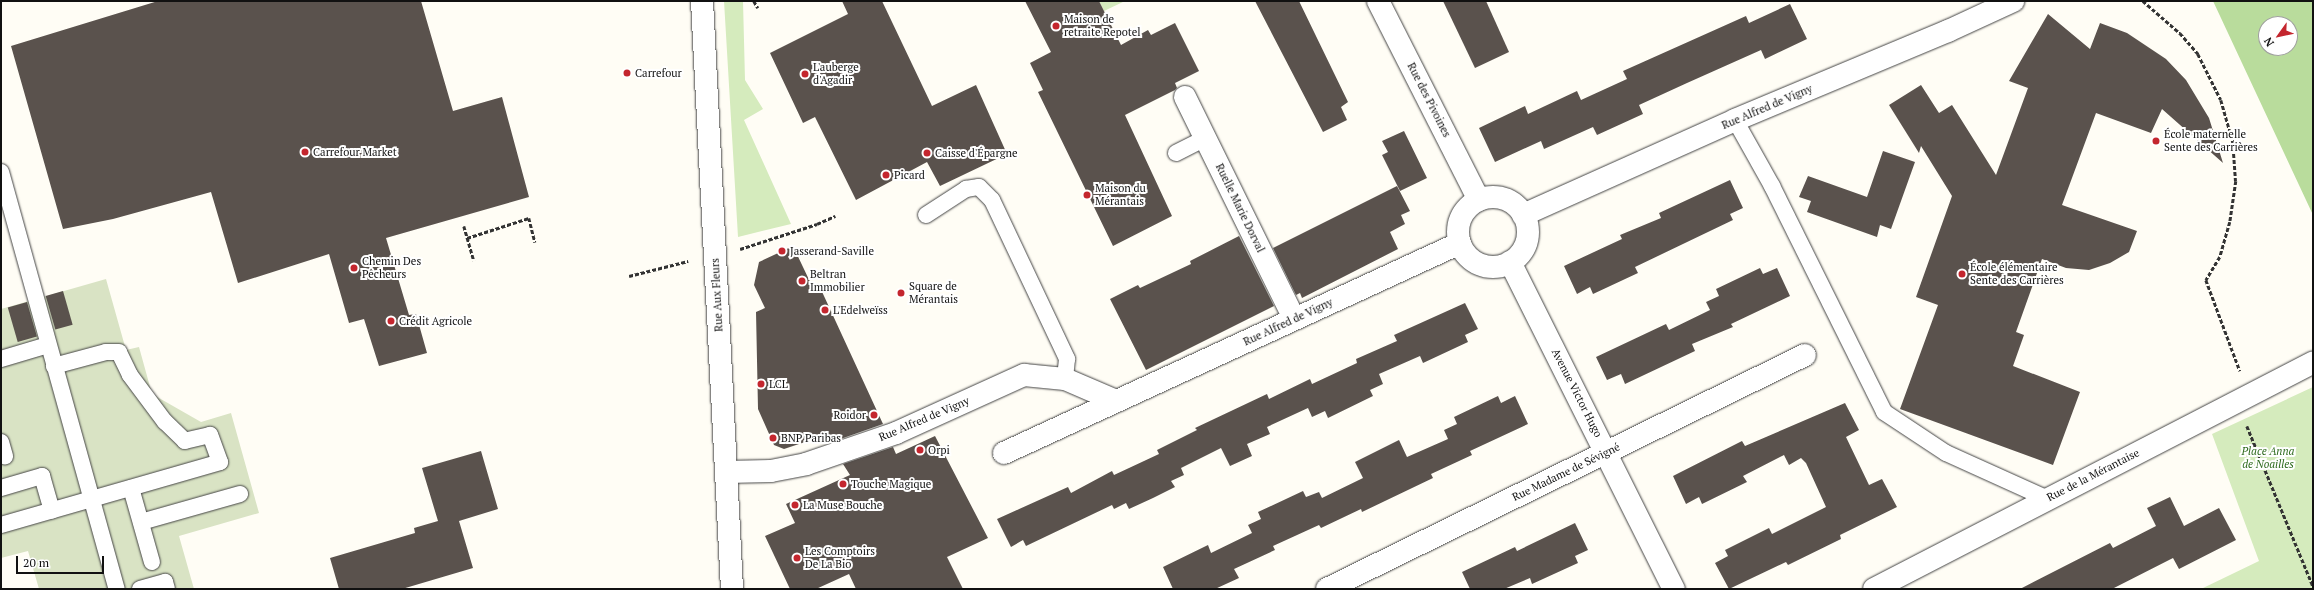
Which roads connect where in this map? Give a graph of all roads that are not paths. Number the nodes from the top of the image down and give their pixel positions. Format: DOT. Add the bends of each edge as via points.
graph roads {
  1 [pos="702,1"];
  2 [pos="1378,1"];
  3 [pos="2013,1"];
  4 [pos="1185,97"];
  5 [pos="1735,120"];
  6 [pos="1205,138"];
  7 [pos="1176,153"];
  8 [pos="1,172"];
  9 [pos="1479,200"];
  10 [pos="926,215"];
  11 [pos="1523,215"];
  12 [pos="1460,243"];
  13 [pos="1510,262"];
  14 [pos="1294,319"];
  15 [pos="48,346"];
  16 [pos="1805,355"];
  17 [pos="1,359"];
  18 [pos="2313,362"];
  19 [pos="54,366"];
  20 [pos="1065,379"];
  21 [pos="1116,401"];
  22 [pos="1607,452"];
  23 [pos="1004,453"];
  24 [pos="726,472"];
  25 [pos="1,488"];
  26 [pos="131,488"];
  27 [pos="240,494"];
  28 [pos="2048,499"];
  29 [pos="92,500"];
  30 [pos="52,511"];
  31 [pos="141,522"];
  32 [pos="1,526"];
  33 [pos="152,562"];
  34 [pos="116,589"];
  35 [pos="140,589"];
  36 [pos="167,589"];
  37 [pos="732,589"];
  38 [pos="1327,589"];
  39 [pos="1674,589"];
  40 [pos="1874,589"];
  1 -- 24 [label="street, Rue Aux Fleurs"];
  2 -- 9 [label="street, Rue des Pivoines"];
  3 -- 5 [label="street, Rue Alfred de Vigny" via="1948,31"];
  4 -- 6 [label="street, Ruelle Marie Dorval"];
  5 -- 11 [label="street, Rue Alfred de Vigny"];
  5 -- 28 [label="lane" via="1772,186 1884,412 1946,453"];
  6 -- 7 [label="lane"];
  6 -- 14 [label="street, Ruelle Marie Dorval"];
  8 -- 15 [label="lane"];
  9 -- 11 [label="street" via="1491,197 1504,199 1515,205"];
  9 -- 12 [label="street" via="1468,207 1460,218"];
  10 -- 20 [label="lane" via="966,189 979,187 992,200 1068,359"];
  11 -- 13 [label="street" via="1527,241 1521,254"];
  12 -- 13 [label="street" via="1465,254 1486,267 1499,267"];
  12 -- 14 [label="street, Rue Alfred de Vigny"];
  13 -- 22 [label="street, Avenue Victor Hugo"];
  14 -- 21 [label="street, Rue Alfred de Vigny"];
  15 -- 17 [label="lane"];
  15 -- 19 [label="lane"];
  16 -- 22 [label="street, Rue Madame de Sévigné"];
  18 -- 28 [label="street, Rue de la Mérantaise"];
  19 -- 26 [label="lane" via="106,352 119,352 130,375 165,422 186,441 210,435 220,462"];
  19 -- 29 [label="lane"];
  20 -- 21 [label="street, Rue Alfred de Vigny"];
  20 -- 24 [label="street, Rue Alfred de Vigny" via="1024,375 896,433 806,464 771,471"];
  21 -- 23 [label="street, Rue Alfred de Vigny"];
  22 -- 38 [label="street, Rue Madame de Sévigné"];
  22 -- 39 [label="street, Avenue Victor Hugo"];
  24 -- 37 [label="street, Rue Aux Fleurs"];
  25 -- 30 [label="lane" via="42,476"];
  26 -- 29 [label="lane"];
  26 -- 31 [label="lane"];
  27 -- 31 [label="lane"];
  28 -- 40 [label="street, Rue de la Mérantaise"];
  29 -- 30 [label="lane"];
  29 -- 34 [label="lane"];
  30 -- 32 [label="lane"];
  31 -- 33 [label="lane"];
  35 -- 36 [label="lane" via="165,582"];
}
